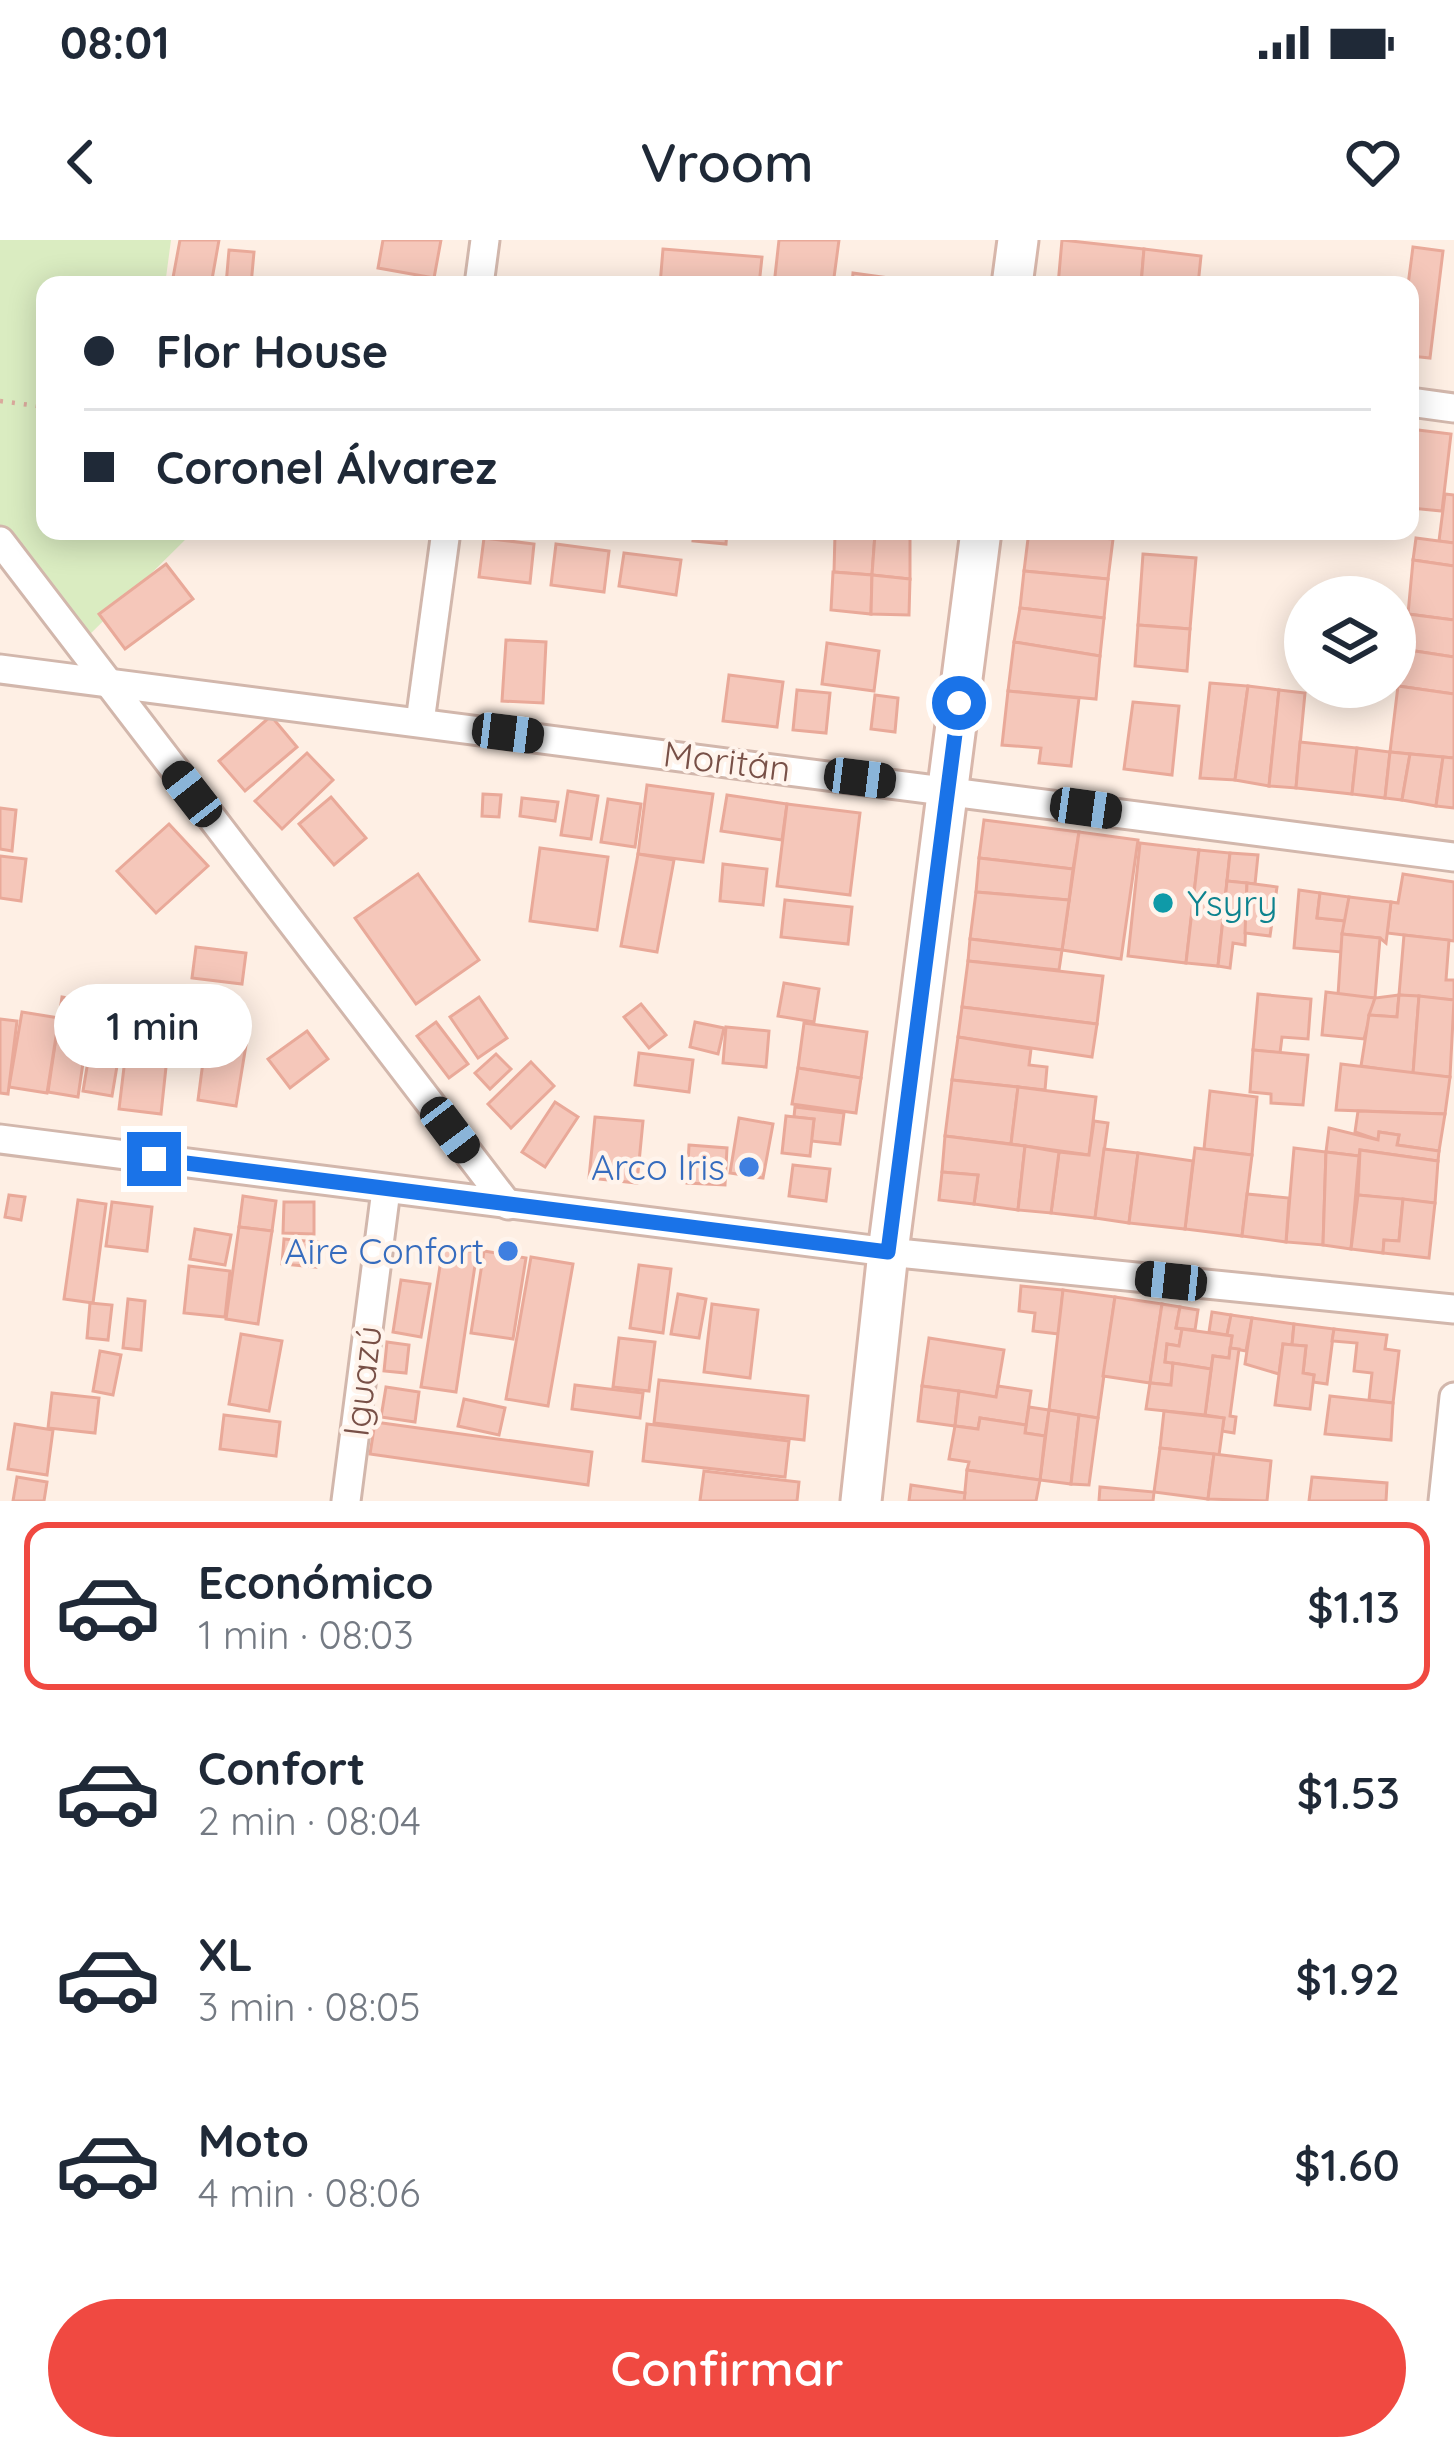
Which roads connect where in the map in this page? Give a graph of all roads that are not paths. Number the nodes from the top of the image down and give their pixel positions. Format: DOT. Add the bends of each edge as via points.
graph roads {
  1 [pos="485,240"];
  2 [pos="1018,240"];
  3 [pos="480,276"];
  4 [pos="1013,276"];
  5 [pos="1419,403"];
  6 [pos="1454,408"];
  7 [pos="445,540"];
  8 [pos="980,540"];
  9 [pos="0,541"];
  10 [pos="0,669"];
  11 [pos="106,682"];
  12 [pos="420,722"];
  13 [pos="948,790"];
  14 [pos="1454,857"];
  15 [pos="0,1139"];
  16 [pos="386,1190"];
  17 [pos="508,1205"];
  18 [pos="888,1252"];
  19 [pos="1454,1309"];
  20 [pos="1454,1396"];
  21 [pos="346,1501"];
  22 [pos="861,1501"];
  23 [pos="1443,1501"];
  1 -- 3 [label="street"];
  2 -- 4 [label="main road"];
  5 -- 6 [label="street"];
  7 -- 12 [label="street"];
  8 -- 13 [label="main road"];
  9 -- 11 [label="street"];
  10 -- 11 [label="street, Moritán"];
  11 -- 12 [label="street, Moritán"];
  11 -- 17 [label="street"];
  12 -- 13 [label="street, Moritán"];
  13 -- 14 [label="street, Moritán"];
  13 -- 18 [label="main road"];
  15 -- 16 [label="street"];
  16 -- 17 [label="street"];
  16 -- 21 [label="street, Iguazú"];
  17 -- 18 [label="street"];
  18 -- 19 [label="street"];
  18 -- 22 [label="main road"];
  20 -- 23 [label="street"];
}
